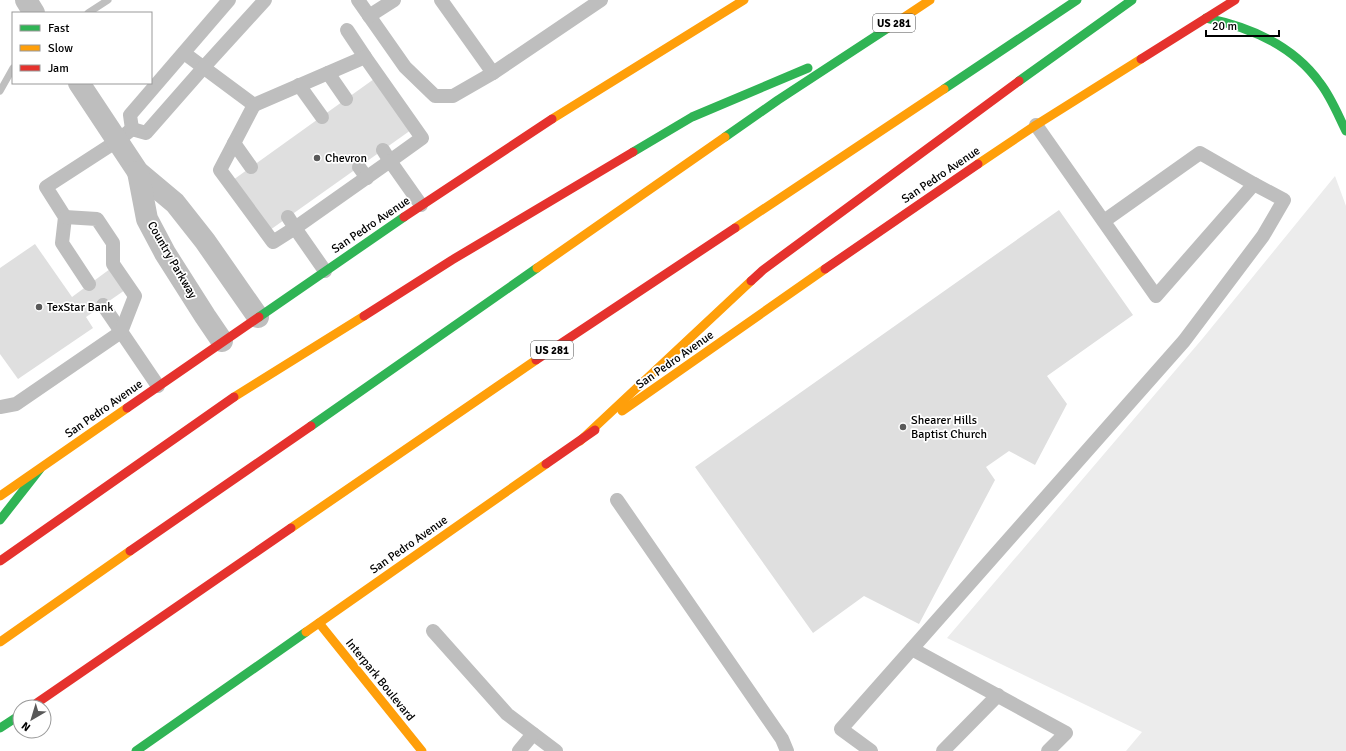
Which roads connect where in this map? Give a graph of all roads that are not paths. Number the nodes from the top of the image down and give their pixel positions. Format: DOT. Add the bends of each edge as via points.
graph roads {
  1 [pos="26,0"];
  2 [pos="229,0"];
  3 [pos="265,0"];
  4 [pos="358,0"];
  5 [pos="394,0"];
  6 [pos="441,0"];
  7 [pos="601,0"];
  8 [pos="744,0"];
  9 [pos="930,0"];
  10 [pos="1077,0"];
  11 [pos="1132,0"];
  12 [pos="1235,0"];
  13 [pos="33,12"];
  14 [pos="369,16"];
  15 [pos="1206,18"];
  16 [pos="347,30"];
  17 [pos="858,46"];
  18 [pos="184,52"];
  19 [pos="365,57"];
  20 [pos="204,67"];
  21 [pos="328,73"];
  22 [pos="493,73"];
  23 [pos="81,84"];
  24 [pos="300,85"];
  25 [pos="346,99"];
  26 [pos="254,106"];
  27 [pos="322,117"];
  28 [pos="1036,125"];
  29 [pos="1346,131"];
  30 [pos="125,135"];
  31 [pos="234,143"];
  32 [pos="386,156"];
  33 [pos="251,167"];
  34 [pos="138,172"];
  35 [pos="1254,184"];
  36 [pos="421,205"];
  37 [pos="65,217"];
  38 [pos="1104,221"];
  39 [pos="291,223"];
  40 [pos="325,271"];
  41 [pos="89,284"];
  42 [pos="103,305"];
  43 [pos="258,317"];
  44 [pos="121,332"];
  45 [pos="222,341"];
  46 [pos="158,386"];
  47 [pos="0,407"];
  48 [pos="580,441"];
  49 [pos="40,469"];
  50 [pos="0,496"];
  51 [pos="616,500"];
  52 [pos="0,520"];
  53 [pos="0,561"];
  54 [pos="319,623"];
  55 [pos="433,631"];
  56 [pos="0,642"];
  57 [pos="912,649"];
  58 [pos="998,695"];
  59 [pos="43,699"];
  60 [pos="12,720"];
  61 [pos="0,728"];
  62 [pos="533,734"];
  63 [pos="136,751"];
  64 [pos="422,751"];
  65 [pos="519,751"];
  66 [pos="556,751"];
  67 [pos="787,751"];
  68 [pos="871,751"];
  69 [pos="943,751"];
  70 [pos="1048,751"];
  1 -- 13 [label="street"];
  2 -- 18 [label="lane"];
  3 -- 20 [label="lane"];
  4 -- 14 [label="lane"];
  5 -- 14 [label="lane"];
  6 -- 22 [label="lane"];
  7 -- 22 [label="lane"];
  8 -- 36 [label="main road, San Pedro Avenue" via="610,81"];
  9 -- 17 [label="main road, US 281"];
  10 -- 59 [label="main road, US 281" via="488,392"];
  11 -- 48 [label="main road" via="763,270"];
  12 -- 15 [label="main road, San Pedro Avenue"];
  14 -- 22 [label="lane" via="405,67 435,96 453,96"];
  15 -- 28 [label="main road, San Pedro Avenue"];
  15 -- 29 [label="main road" via="1259,34 1295,56 1316,77"];
  16 -- 19 [label="lane"];
  17 -- 53 [label="main road" via="692,118 569,190 267,376 178,435"];
  17 -- 56 [label="main road, US 281"];
  18 -- 20 [label="lane"];
  18 -- 30 [label="lane" via="130,115"];
  19 -- 21 [label="lane"];
  19 -- 32 [label="lane" via="422,138"];
  20 -- 26 [label="lane"];
  20 -- 30 [label="lane" via="146,133"];
  21 -- 24 [label="lane"];
  21 -- 25 [label="lane"];
  23 -- 30 [label="street, Country Parkway"];
  24 -- 26 [label="lane"];
  24 -- 27 [label="lane"];
  26 -- 31 [label="lane"];
  28 -- 38 [label="lane"];
  28 -- 48 [label="main road, San Pedro Avenue" via="908,211"];
  30 -- 34 [label="street, Country Parkway"];
  30 -- 37 [label="lane" via="46,188"];
  31 -- 33 [label="lane"];
  31 -- 39 [label="lane" via="220,170 273,242"];
  32 -- 36 [label="lane"];
  32 -- 39 [label="lane"];
  34 -- 43 [label="street, Country Parkway" via="175,203"];
  34 -- 45 [label="street, Country Parkway" via="147,219 165,253"];
  35 -- 38 [label="lane" via="1200,153"];
  35 -- 38 [label="lane" via="1156,296"];
  35 -- 57 [label="lane" via="1284,200 1263,236 1184,341"];
  36 -- 40 [label="main road, San Pedro Avenue"];
  37 -- 41 [label="lane" via="62,243"];
  37 -- 44 [label="lane" via="97,219 113,243 113,264 135,296"];
  39 -- 40 [label="lane"];
  40 -- 43 [label="main road, San Pedro Avenue"];
  42 -- 44 [label="lane"];
  43 -- 45 [label="main road, San Pedro Avenue"];
  44 -- 46 [label="lane"];
  44 -- 47 [label="lane" via="16,404"];
  45 -- 46 [label="main road, San Pedro Avenue"];
  46 -- 49 [label="main road, San Pedro Avenue"];
  48 -- 54 [label="main road, San Pedro Avenue"];
  49 -- 50 [label="main road, San Pedro Avenue"];
  49 -- 52 [label="main road"];
  51 -- 67 [label="lane" via="782,739"];
  54 -- 63 [label="main road, San Pedro Avenue"];
  54 -- 64 [label="main road, Interpark Boulevard"];
  55 -- 62 [label="lane" via="507,714"];
  57 -- 58 [label="lane"];
  57 -- 68 [label="lane" via="841,729"];
  58 -- 69 [label="lane"];
  58 -- 70 [label="lane" via="1066,733"];
  60 -- 61 [label="main road"];
  62 -- 65 [label="lane"];
  62 -- 66 [label="lane"];
}
